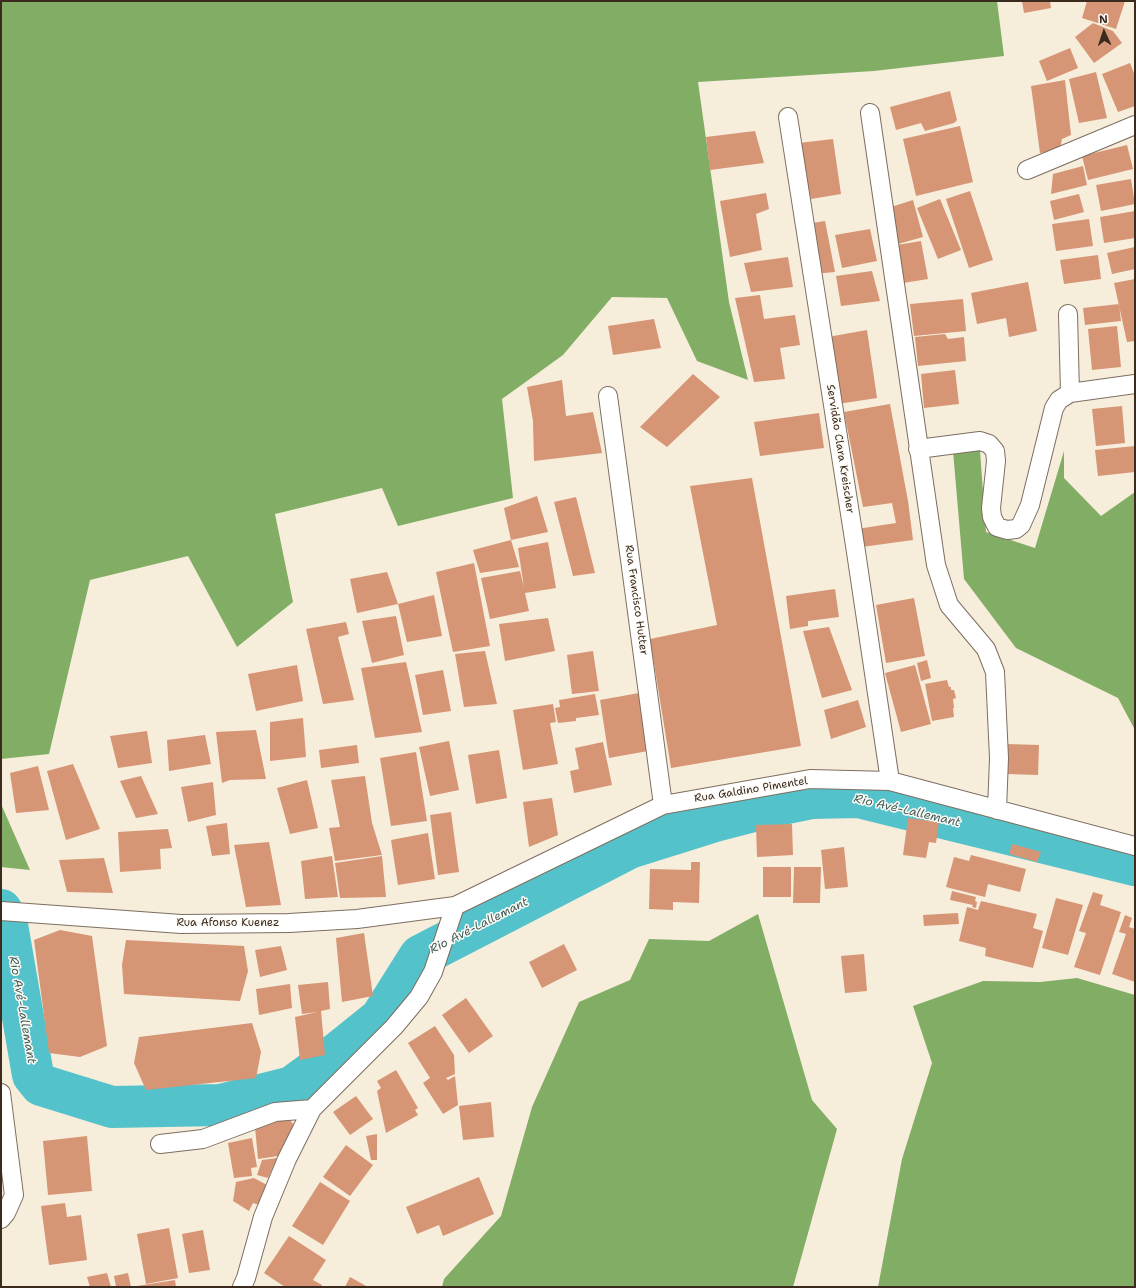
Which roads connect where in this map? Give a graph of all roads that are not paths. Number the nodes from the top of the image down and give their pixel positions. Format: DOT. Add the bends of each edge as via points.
graph roads {
  1 [pos="870,113"];
  2 [pos="788,117"];
  3 [pos="1135,124"];
  4 [pos="1026,170"];
  5 [pos="1068,314"];
  6 [pos="1135,384"];
  7 [pos="1070,393"];
  8 [pos="608,396"];
  9 [pos="918,448"];
  10 [pos="890,782"];
  11 [pos="663,805"];
  12 [pos="997,810"];
  13 [pos="1135,846"];
  14 [pos="454,907"];
  15 [pos="1,911"];
  16 [pos="1,1093"];
  17 [pos="312,1109"];
  18 [pos="160,1144"];
  19 [pos="1,1219"];
  20 [pos="242,1287"];
  1 -- 9 [label="street"];
  2 -- 10 [label="street, Servidão Clara Kreischer"];
  3 -- 4 [label="street"];
  5 -- 7 [label="street"];
  6 -- 7 [label="street"];
  7 -- 9 [label="street" via="1059,400 1054,408 1030,505 1021,525 1016,529 997,527 992,517 996,461 995,452 989,444 980,441"];
  8 -- 11 [label="street, Rua Francisco Hutter"];
  9 -- 12 [label="street" via="936,565 949,605 986,649 995,672 999,758"];
  10 -- 11 [label="street, Rua Galdino Pimentel" via="810,779"];
  10 -- 12 [label="street, Rua Galdino Pimentel"];
  11 -- 14 [label="street, Rua Galdino Pimentel"];
  12 -- 13 [label="street, Rua Galdino Pimentel"];
  14 -- 15 [label="street, Rua Afonso Kuenez" via="357,919 288,923 181,924"];
  14 -- 17 [label="street" via="433,972 419,997 394,1027"];
  16 -- 19 [label="street" via="14,1195"];
  17 -- 18 [label="street" via="275,1112 203,1139"];
  17 -- 20 [label="street" via="287,1159 263,1217"];
}
